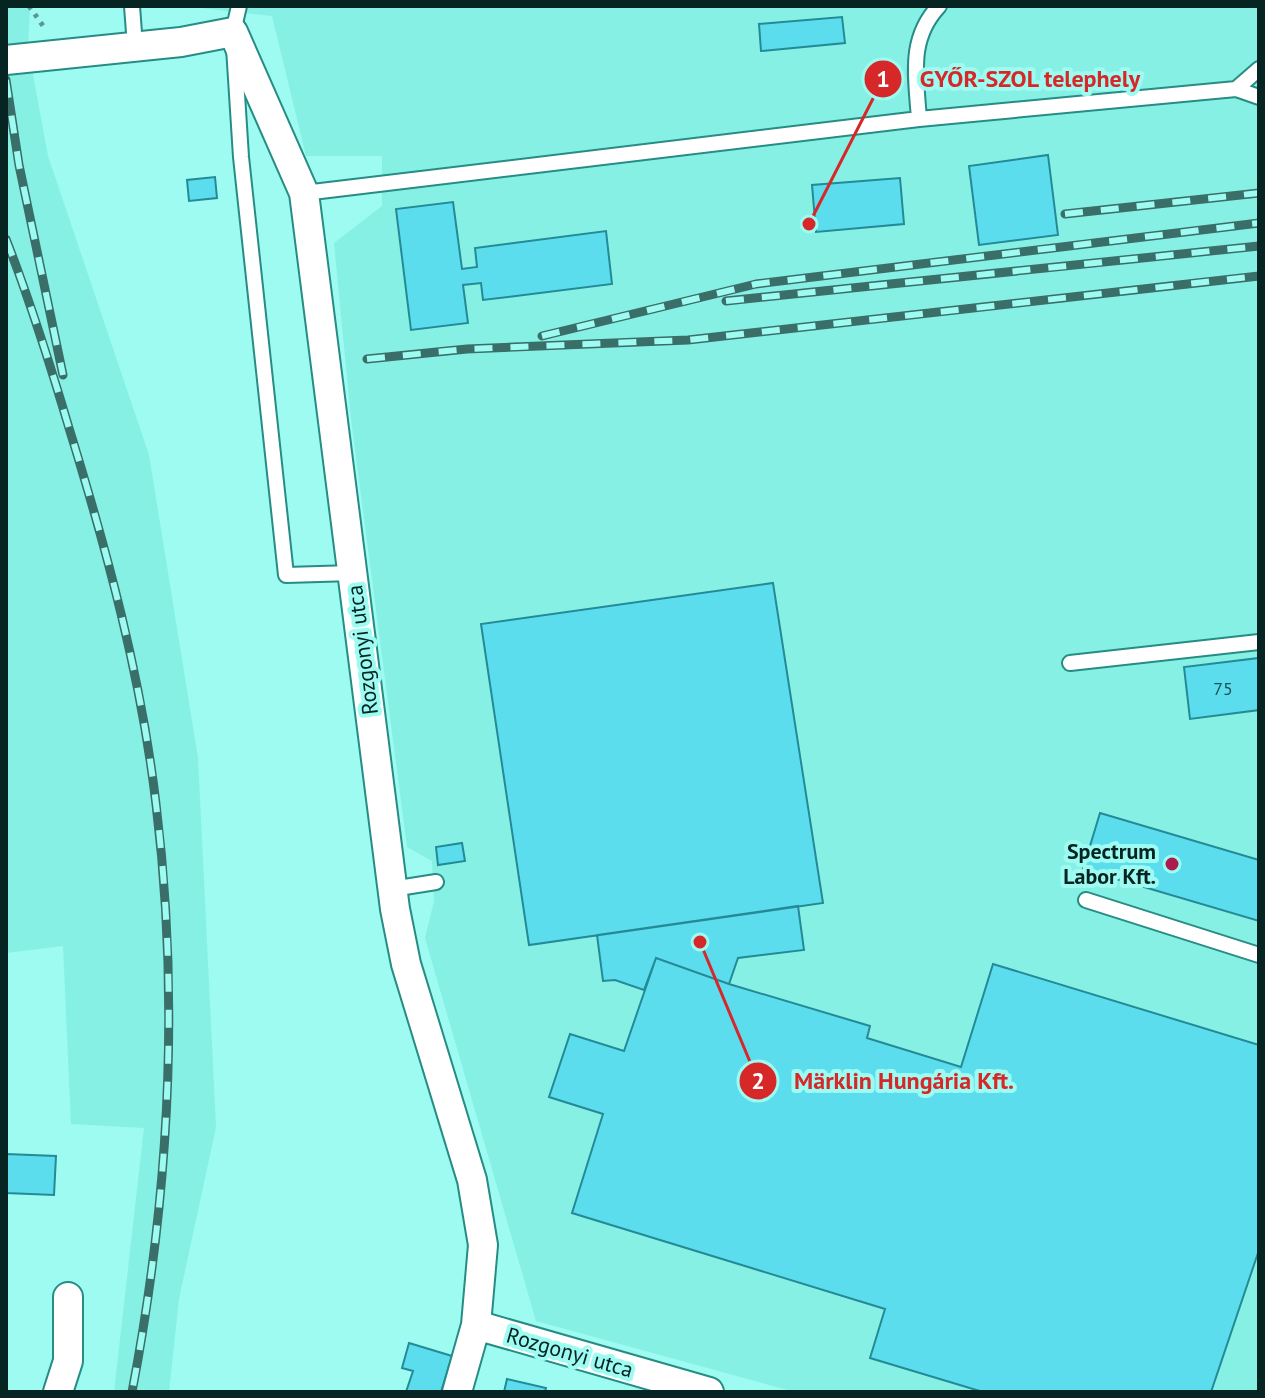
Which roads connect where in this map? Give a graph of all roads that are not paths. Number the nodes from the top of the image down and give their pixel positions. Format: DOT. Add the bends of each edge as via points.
graph roads {
  1 [pos="132,6"];
  2 [pos="939,6"];
  3 [pos="236,19"];
  4 [pos="135,46"];
  5 [pos="6,60"];
  6 [pos="1259,69"];
  7 [pos="1236,89"];
  8 [pos="1259,97"];
  9 [pos="919,119"];
  10 [pos="304,193"];
  11 [pos="353,573"];
  12 [pos="1259,642"];
  13 [pos="1070,663"];
  14 [pos="436,882"];
  15 [pos="392,889"];
  16 [pos="1086,900"];
  17 [pos="1259,955"];
  18 [pos="68,1297"];
  19 [pos="476,1325"];
  20 [pos="58,1392"];
  21 [pos="457,1392"];
  22 [pos="709,1392"];
  1 -- 4 [label="lane"];
  2 -- 9 [label="lane" via="925,21 916,45"];
  3 -- 4 [label="street" via="181,42"];
  3 -- 10 [label="street, Rozgonyi utca"];
  3 -- 11 [label="lane" via="241,157 286,575"];
  4 -- 5 [label="street"];
  6 -- 7 [label="lane"];
  7 -- 8 [label="lane"];
  7 -- 9 [label="lane"];
  9 -- 10 [label="lane"];
  10 -- 11 [label="street, Rozgonyi utca"];
  11 -- 15 [label="street, Rozgonyi utca"];
  12 -- 13 [label="lane"];
  14 -- 15 [label="lane"];
  15 -- 19 [label="street, Rozgonyi utca" via="406,964 472,1180 483,1245"];
  16 -- 17 [label="lane"];
  18 -- 20 [label="street" via="68,1361"];
  19 -- 21 [label="street, Rozgonyi utca"];
  19 -- 22 [label="street, Rozgonyi utca"];
}
